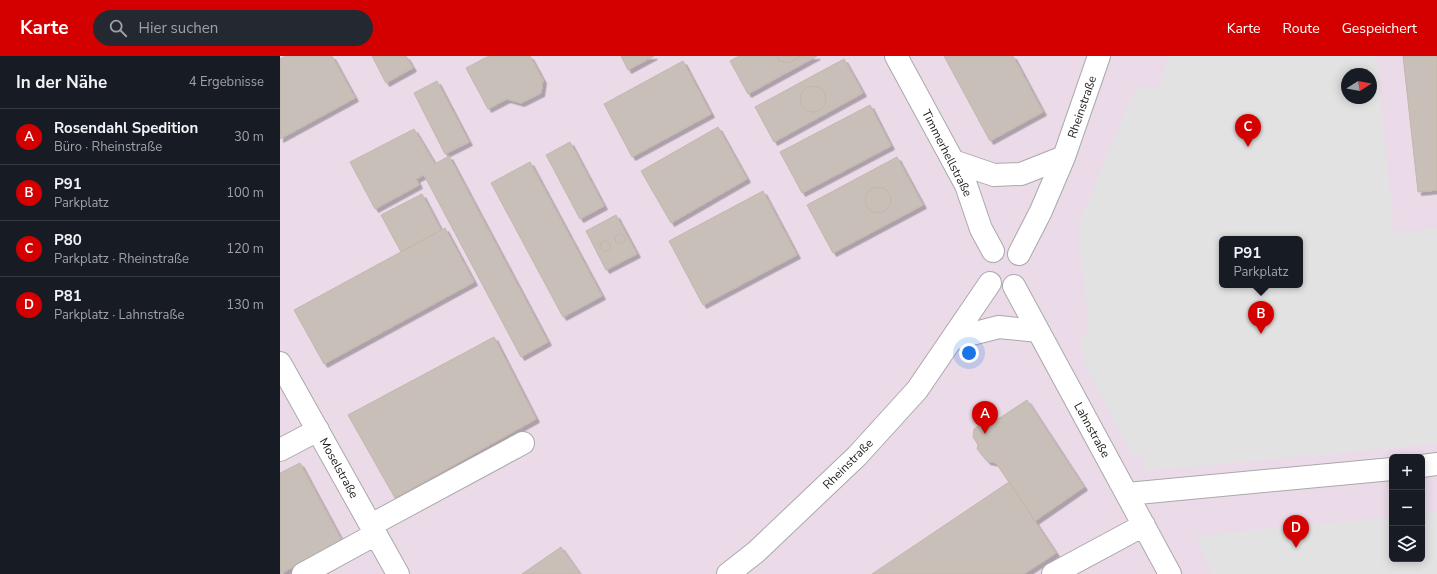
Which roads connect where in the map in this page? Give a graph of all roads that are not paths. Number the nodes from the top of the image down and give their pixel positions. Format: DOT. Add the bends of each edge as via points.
graph roads {
  1 [pos="896,56"];
  2 [pos="1099,56"];
  3 [pos="1064,158"];
  4 [pos="953,161"];
  5 [pos="993,251"];
  6 [pos="1019,254"];
  7 [pos="990,283"];
  8 [pos="1014,286"];
  9 [pos="1038,331"];
  10 [pos="952,339"];
  11 [pos="280,363"];
  12 [pos="318,430"];
  13 [pos="523,442"];
  14 [pos="280,450"];
  15 [pos="1437,464"];
  16 [pos="1425,466"];
  17 [pos="1389,469"];
  18 [pos="1127,494"];
  19 [pos="1144,524"];
  20 [pos="373,529"];
  21 [pos="303,574"];
  22 [pos="398,574"];
  23 [pos="728,574"];
  24 [pos="1053,574"];
  25 [pos="1170,574"];
  1 -- 4 [label="street, Timmerhellstraße"];
  2 -- 3 [label="street, Rheinstraße"];
  3 -- 4 [label="street" via="1021,174 994,174"];
  3 -- 6 [label="street, Rheinstraße"];
  4 -- 5 [label="street, Timmerhellstraße" via="966,185 981,229"];
  5 -- 6 [label="street" via="1011,249"];
  5 -- 7 [label="street" via="986,259 984,268"];
  6 -- 8 [label="street" via="1024,262 1024,272 1021,280"];
  7 -- 8 [label="street" via="999,288"];
  7 -- 10 [label="street, Rheinstraße"];
  8 -- 9 [label="street, Lahnstraße"];
  9 -- 10 [label="street" via="999,327"];
  9 -- 18 [label="street, Lahnstraße"];
  10 -- 23 [label="street, Rheinstraße" via="917,390 857,456 756,552"];
  11 -- 12 [label="street, Moselstraße"];
  12 -- 14 [label="street"];
  12 -- 20 [label="street, Moselstraße"];
  13 -- 20 [label="street"];
  15 -- 16 [label="street"];
  17 -- 18 [label="street"];
  18 -- 19 [label="street, Lahnstraße"];
  19 -- 24 [label="street"];
  19 -- 25 [label="street, Lahnstraße"];
  20 -- 21 [label="street"];
  20 -- 22 [label="street, Moselstraße"];
}
